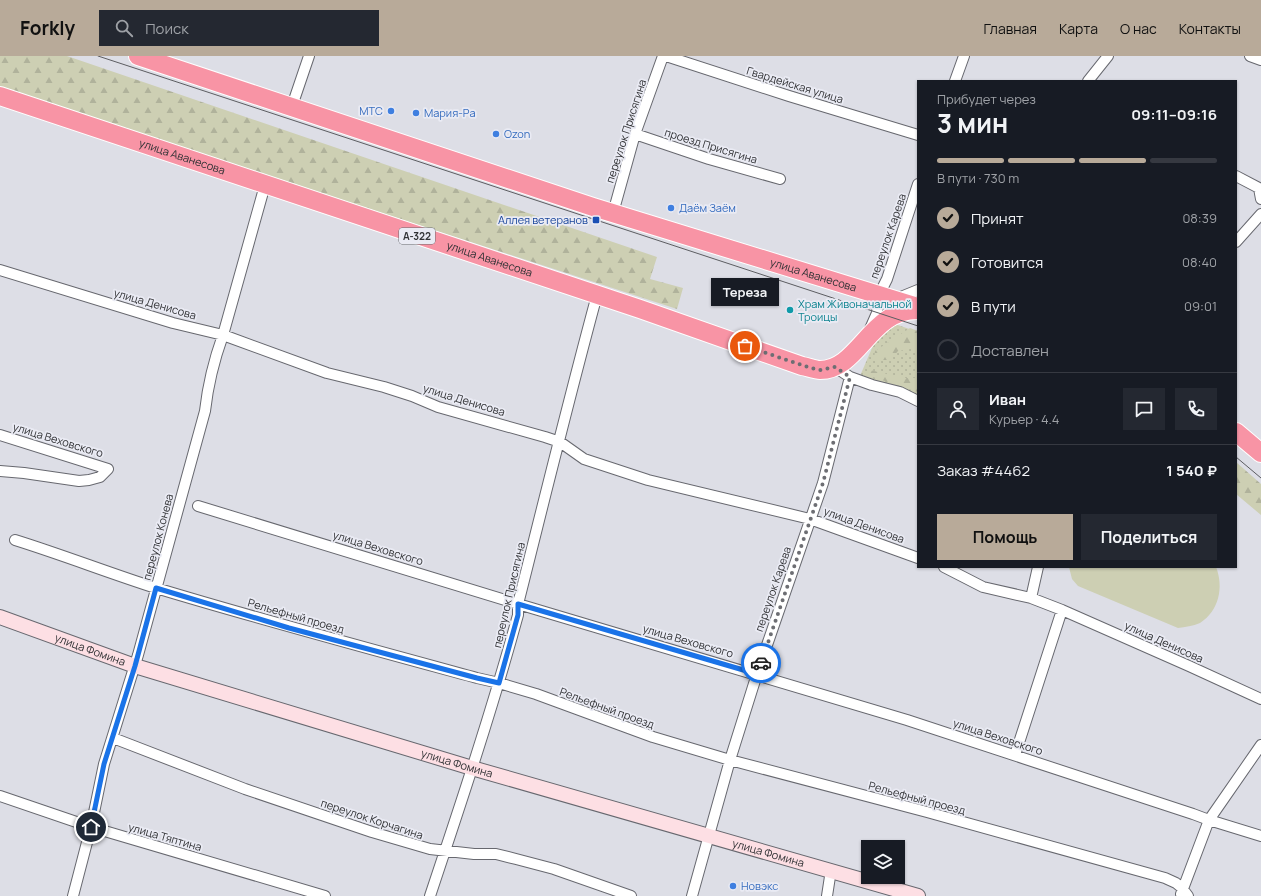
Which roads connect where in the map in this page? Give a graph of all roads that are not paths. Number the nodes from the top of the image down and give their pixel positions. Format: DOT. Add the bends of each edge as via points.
graph roads {
  1 [pos="138,56"];
  2 [pos="309,56"];
  3 [pos="664,56"];
  4 [pos="964,56"];
  5 [pos="1108,56"];
  6 [pos="1250,56"];
  7 [pos="1261,60"];
  8 [pos="955,80"];
  9 [pos="1089,80"];
  10 [pos="0,96"];
  11 [pos="292,106"];
  12 [pos="635,134"];
  13 [pos="917,135"];
  14 [pos="1237,176"];
  15 [pos="780,179"];
  16 [pos="264,185"];
  17 [pos="917,187"];
  18 [pos="1260,188"];
  19 [pos="1261,199"];
  20 [pos="613,213"];
  21 [pos="1261,214"];
  22 [pos="1237,241"];
  23 [pos="0,270"];
  24 [pos="917,290"];
  25 [pos="597,295"];
  26 [pos="886,297"];
  27 [pos="917,307"];
  28 [pos="917,310"];
  29 [pos="223,335"];
  30 [pos="862,344"];
  31 [pos="835,367"];
  32 [pos="850,377"];
  33 [pos="917,400"];
  34 [pos="1237,433"];
  35 [pos="0,435"];
  36 [pos="560,442"];
  37 [pos="1261,453"];
  38 [pos="0,472"];
  39 [pos="198,506"];
  40 [pos="810,519"];
  41 [pos="15,540"];
  42 [pos="917,558"];
  43 [pos="946,568"];
  44 [pos="1038,568"];
  45 [pos="156,588"];
  46 [pos="1030,598"];
  47 [pos="518,604"];
  48 [pos="1062,610"];
  49 [pos="0,617"];
  50 [pos="135,666"];
  51 [pos="757,674"];
  52 [pos="499,683"];
  53 [pos="1261,699"];
  54 [pos="113,738"];
  55 [pos="1261,745"];
  56 [pos="1015,755"];
  57 [pos="730,760"];
  58 [pos="472,768"];
  59 [pos="0,796"];
  60 [pos="1209,820"];
  61 [pos="91,827"];
  62 [pos="708,836"];
  63 [pos="1261,836"];
  64 [pos="445,850"];
  65 [pos="831,870"];
  66 [pos="1183,893"];
  67 [pos="73,896"];
  68 [pos="325,896"];
  69 [pos="430,896"];
  70 [pos="631,896"];
  71 [pos="692,896"];
  72 [pos="827,896"];
  73 [pos="918,896"];
  1 -- 11 [label="highway, улица Аванесова"];
  2 -- 11 [label="street"];
  3 -- 12 [label="street, переулок Присягина"];
  3 -- 13 [label="street, Гвардейская улица"];
  4 -- 8 [label="street"];
  5 -- 9 [label="street"];
  6 -- 7 [label="street"];
  10 -- 16 [label="highway, улица Аванесова / А-322"];
  11 -- 20 [label="highway, улица Аванесова"];
  12 -- 15 [label="street, проезд Присягина"];
  12 -- 20 [label="street, переулок Присягина"];
  14 -- 18 [label="street"];
  16 -- 25 [label="highway, улица Аванесова / А-322"];
  16 -- 29 [label="street, переулок Конева"];
  17 -- 26 [label="street, переулок Карева" via="887,278"];
  18 -- 19 [label="street"];
  20 -- 26 [label="highway, улица Аванесова"];
  21 -- 22 [label="street"];
  23 -- 29 [label="street, улица Денисова" via="173,323"];
  24 -- 26 [label="street"];
  25 -- 31 [label="highway, улица Аванесова / А-322" via="802,366 820,370"];
  25 -- 36 [label="street, переулок Присягина" via="578,362"];
  26 -- 27 [label="highway, улица Аванесова"];
  26 -- 30 [label="street, переулок Карева"];
  28 -- 30 [label="highway" via="897,314 885,320"];
  29 -- 36 [label="street, улица Денисова" via="327,373 384,387 438,407"];
  29 -- 45 [label="street, переулок Конева" via="208,384 205,411"];
  30 -- 31 [label="highway"];
  31 -- 32 [label="street"];
  32 -- 33 [label="street" via="900,392"];
  32 -- 40 [label="street, переулок Карева" via="823,483"];
  34 -- 37 [label="highway"];
  35 -- 38 [label="street, улица Веховского" via="108,469 100,477 79,481"];
  36 -- 40 [label="street, улица Денисова" via="584,458 648,480"];
  36 -- 47 [label="street, переулок Присягина"];
  39 -- 47 [label="street, улица Веховского"];
  40 -- 42 [label="street, улица Денисова"];
  40 -- 51 [label="street, переулок Карева"];
  41 -- 45 [label="street, Рельефный проезд"];
  43 -- 46 [label="street, улица Денисова" via="983,587"];
  44 -- 46 [label="street"];
  45 -- 50 [label="street, переулок Конева"];
  45 -- 52 [label="street, Рельефный проезд" via="289,628"];
  46 -- 48 [label="street, улица Денисова"];
  47 -- 51 [label="street, улица Веховского"];
  47 -- 52 [label="street, переулок Присягина" via="518,615"];
  48 -- 53 [label="street, улица Денисова"];
  48 -- 56 [label="street"];
  49 -- 50 [label="street, улица Фомина"];
  50 -- 54 [label="street, переулок Конева"];
  50 -- 58 [label="street, улица Фомина"];
  51 -- 56 [label="street, улица Веховского"];
  51 -- 57 [label="street, переулок Карева"];
  52 -- 57 [label="street, Рельефный проезд" via="652,737"];
  52 -- 58 [label="street, переулок Присягина"];
  54 -- 61 [label="street, переулок Конева" via="104,764"];
  54 -- 64 [label="street, переулок Корчагина" via="245,789 372,832 430,849"];
  55 -- 60 [label="street"];
  56 -- 60 [label="street, улица Веховского"];
  57 -- 62 [label="street, переулок Карева"];
  57 -- 66 [label="street, Рельефный проезд" via="1165,878 1176,882"];
  58 -- 62 [label="street, улица Фомина"];
  58 -- 64 [label="street, переулок Присягина"];
  59 -- 61 [label="street, улица Тяптина"];
  60 -- 63 [label="street, улица Веховского"];
  60 -- 66 [label="street"];
  61 -- 67 [label="street, переулок Конева"];
  61 -- 68 [label="street, улица Тяптина"];
  62 -- 65 [label="street, улица Фомина"];
  62 -- 71 [label="street, переулок Карева"];
  64 -- 69 [label="street, переулок Присягина"];
  64 -- 70 [label="street, переулок Корчагина" via="496,854 554,869"];
  65 -- 72 [label="street"];
  65 -- 73 [label="street, улица Фомина"];
}
